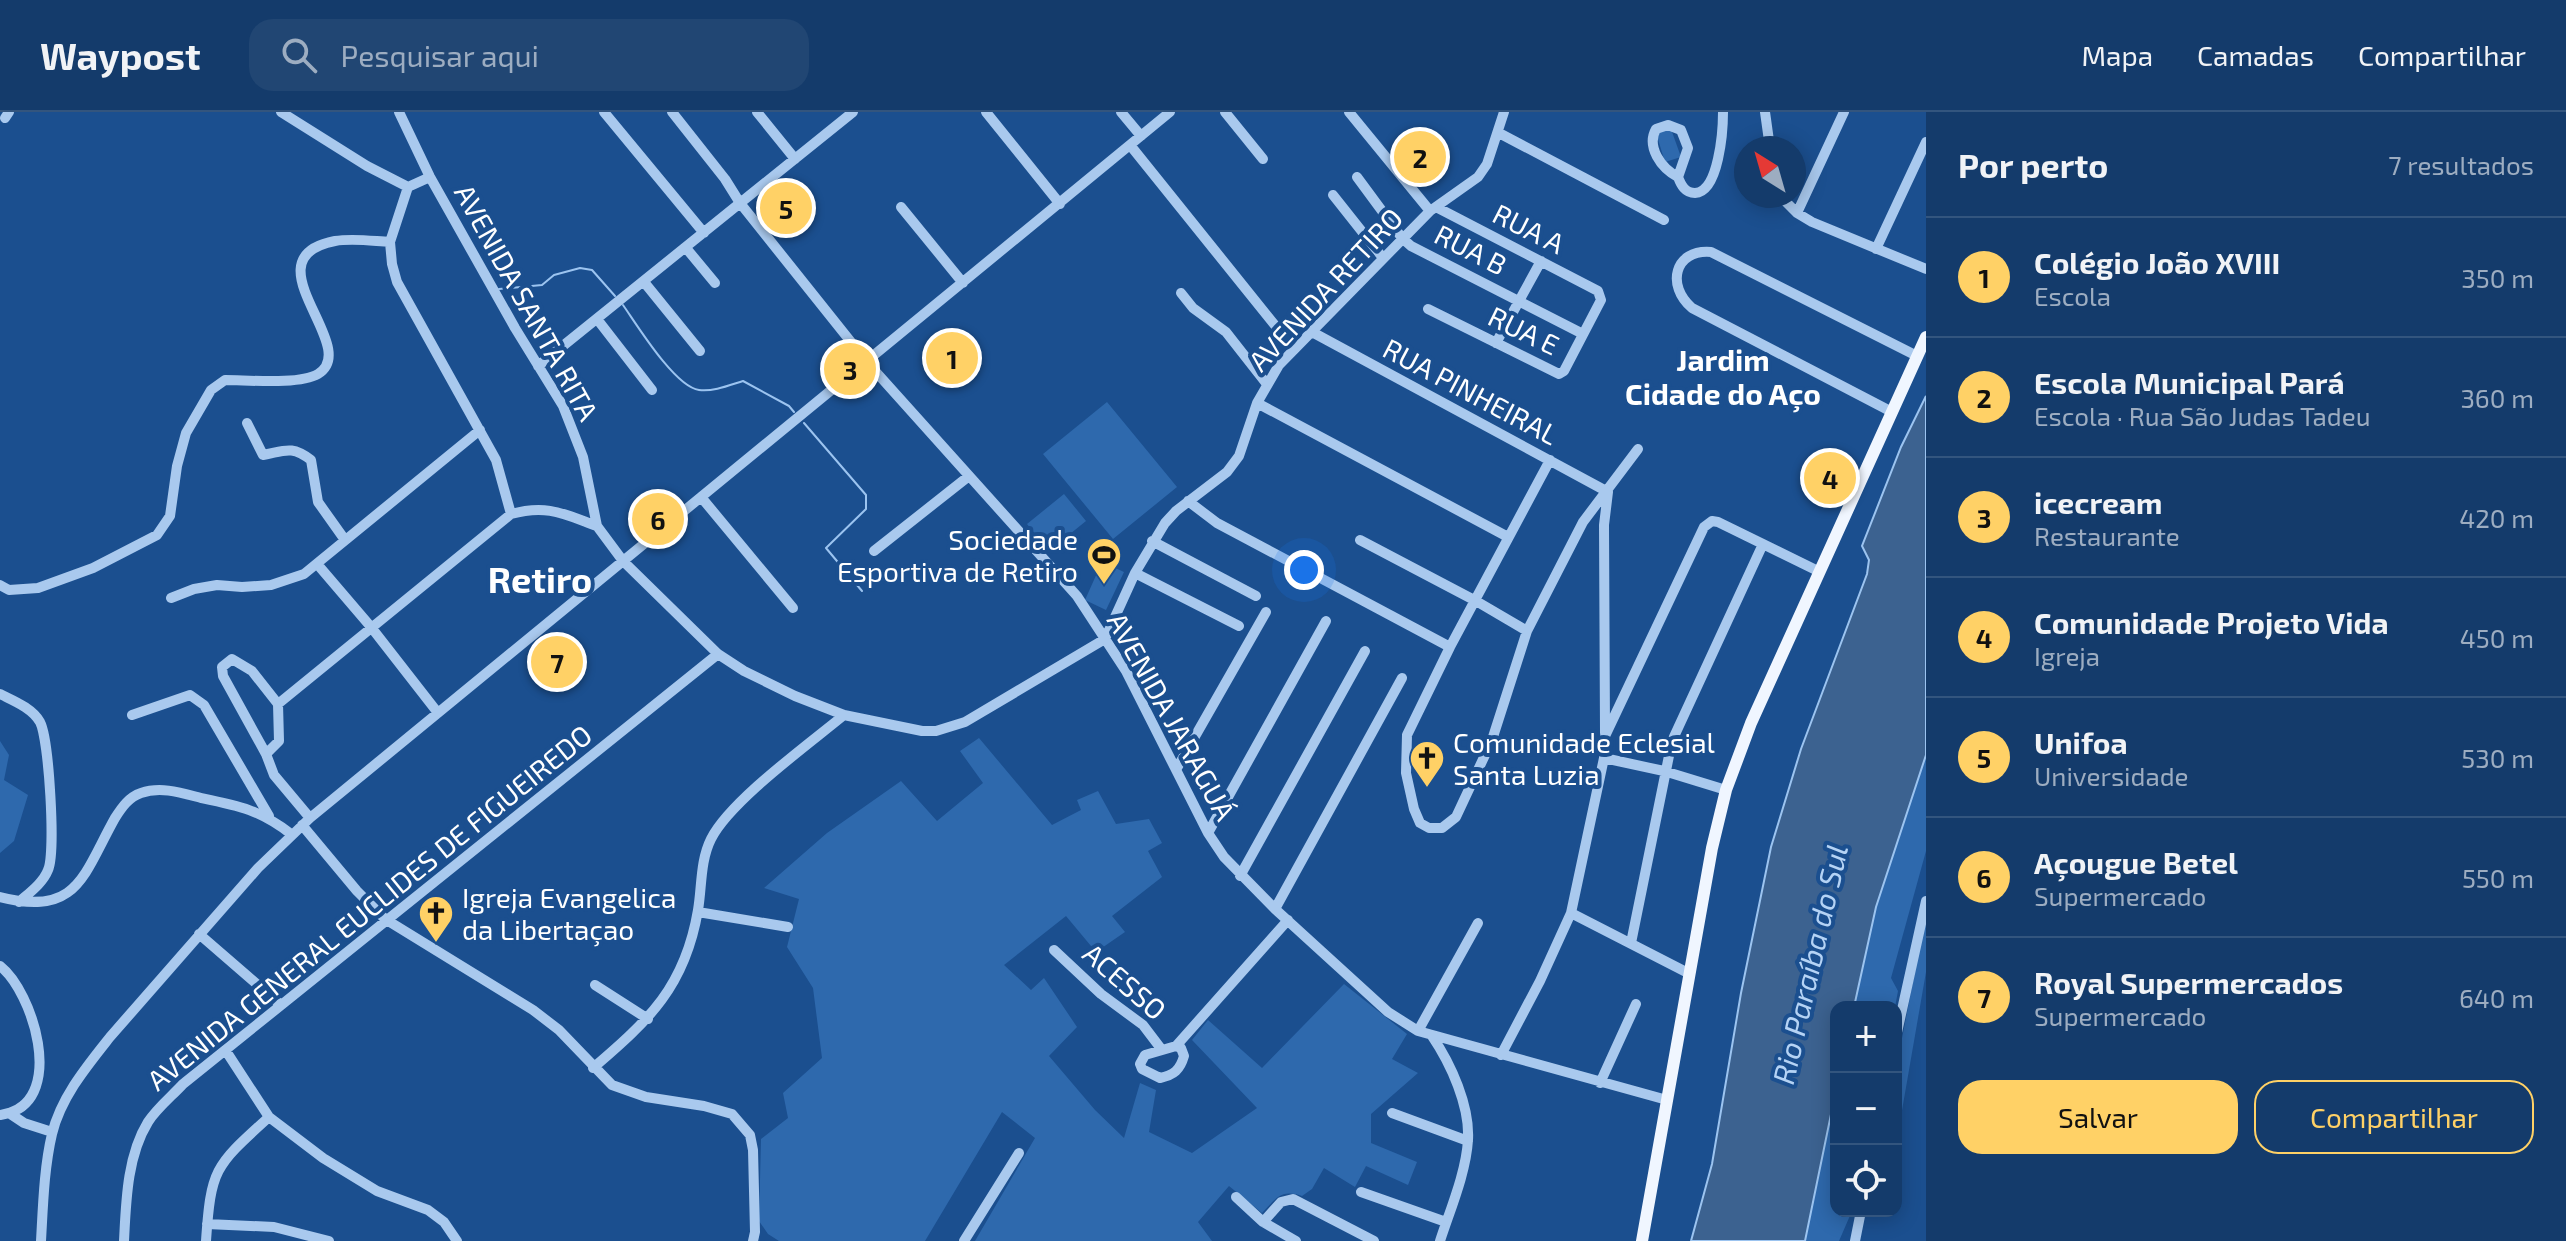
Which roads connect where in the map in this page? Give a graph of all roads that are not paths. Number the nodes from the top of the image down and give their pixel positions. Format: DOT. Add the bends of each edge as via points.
graph roads {
  1 [pos="281,112"];
  2 [pos="399,112"];
  3 [pos="604,112"];
  4 [pos="672,112"];
  5 [pos="757,112"];
  6 [pos="853,112"];
  7 [pos="986,112"];
  8 [pos="1121,112"];
  9 [pos="1170,112"];
  10 [pos="1225,112"];
  11 [pos="1349,112"];
  12 [pos="1504,112"];
  13 [pos="1723,112"];
  14 [pos="1765,112"];
  15 [pos="1844,112"];
  16 [pos="1499,133"];
  17 [pos="1141,136"];
  18 [pos="1768,136"];
  19 [pos="1926,142"];
  20 [pos="1130,145"];
  21 [pos="795,159"];
  22 [pos="1263,159"];
  23 [pos="430,177"];
  24 [pos="1357,177"];
  25 [pos="1678,177"];
  26 [pos="408,187"];
  27 [pos="1333,195"];
  28 [pos="740,203"];
  29 [pos="1060,204"];
  30 [pos="901,207"];
  31 [pos="1792,208"];
  32 [pos="1433,209"];
  33 [pos="1797,213"];
  34 [pos="1664,220"];
  35 [pos="704,233"];
  36 [pos="1402,238"];
  37 [pos="390,242"];
  38 [pos="686,248"];
  39 [pos="1876,249"];
  40 [pos="1383,258"];
  41 [pos="1541,261"];
  42 [pos="1926,269"];
  43 [pos="644,282"];
  44 [pos="715,283"];
  45 [pos="963,283"];
  46 [pos="1181,293"];
  47 [pos="1600,293"];
  48 [pos="1519,301"];
  49 [pos="1428,309"];
  50 [pos="597,319"];
  51 [pos="1312,332"];
  52 [pos="1583,334"];
  53 [pos="1926,337"];
  54 [pos="1496,343"];
  55 [pos="1294,349"];
  56 [pos="700,351"];
  57 [pos="1917,356"];
  58 [pos="867,362"];
  59 [pos="538,366"];
  60 [pos="1266,383"];
  61 [pos="652,390"];
  62 [pos="1257,403"];
  63 [pos="1892,412"];
  64 [pos="247,423"];
  65 [pos="480,430"];
  66 [pos="1638,449"];
  67 [pos="1550,460"];
  68 [pos="969,476"];
  69 [pos="1608,492"];
  70 [pos="701,497"];
  71 [pos="1188,501"];
  72 [pos="511,514"];
  73 [pos="597,526"];
  74 [pos="1508,537"];
  75 [pos="345,540"];
  76 [pos="1360,540"];
  77 [pos="1152,541"];
  78 [pos="1763,544"];
  79 [pos="874,551"];
  80 [pos="623,561"];
  81 [pos="318,565"];
  82 [pos="1818,571"];
  83 [pos="1135,573"];
  84 [pos="0,585"];
  85 [pos="1256,596"];
  86 [pos="171,598"];
  87 [pos="1476,601"];
  88 [pos="793,608"];
  89 [pos="1266,612"];
  90 [pos="1326,621"];
  91 [pos="1239,626"];
  92 [pos="371,627"];
  93 [pos="1527,631"];
  94 [pos="1105,639"];
  95 [pos="1450,647"];
  96 [pos="1365,651"];
  97 [pos="718,654"];
  98 [pos="1402,678"];
  99 [pos="0,694"];
  100 [pos="278,704"];
  101 [pos="438,713"];
  102 [pos="132,715"];
  103 [pos="844,715"];
  104 [pos="1605,736"];
  105 [pos="266,754"];
  106 [pos="1604,758"];
  107 [pos="1177,768"];
  108 [pos="1664,771"];
  109 [pos="1726,790"];
  110 [pos="269,816"];
  111 [pos="306,821"];
  112 [pos="1208,833"];
  113 [pos="291,834"];
  114 [pos="1240,876"];
  115 [pos="0,897"];
  116 [pos="1926,901"];
  117 [pos="19,902"];
  118 [pos="1275,909"];
  119 [pos="698,912"];
  120 [pos="1571,913"];
  121 [pos="385,919"];
  122 [pos="1288,920"];
  123 [pos="1478,923"];
  124 [pos="788,927"];
  125 [pos="199,934"];
  126 [pos="1631,943"];
  127 [pos="1054,950"];
  128 [pos="0,966"];
  129 [pos="1690,974"];
  130 [pos="595,985"];
  131 [pos="1636,1004"];
  132 [pos="281,1005"];
  133 [pos="1902,1010"];
  134 [pos="648,1019"];
  135 [pos="1418,1031"];
  136 [pos="1432,1036"];
  137 [pos="1176,1046"];
  138 [pos="1162,1050"];
  139 [pos="226,1051"];
  140 [pos="1501,1055"];
  141 [pos="593,1068"];
  142 [pos="1600,1083"];
  143 [pos="1667,1100"];
  144 [pos="1392,1113"];
  145 [pos="5,1114"];
  146 [pos="269,1117"];
  147 [pos="52,1132"];
  148 [pos="1468,1141"];
  149 [pos="1019,1153"];
  150 [pos="1361,1192"];
  151 [pos="1236,1197"];
  152 [pos="1860,1217"];
  153 [pos="1263,1222"];
  154 [pos="1446,1222"];
  155 [pos="207,1224"];
  156 [pos="754,1236"];
  157 [pos="41,1241"];
  158 [pos="124,1241"];
  159 [pos="206,1241"];
  160 [pos="329,1241"];
  161 [pos="457,1241"];
  162 [pos="764,1241"];
  163 [pos="964,1241"];
  164 [pos="1296,1241"];
  165 [pos="1374,1241"];
  166 [pos="1440,1241"];
  167 [pos="1642,1241"];
  168 [pos="1855,1241"];
  1 -- 26 [label="street"];
  2 -- 23 [label="street, AVENIDA SANTA RITA"];
  3 -- 35 [label="street"];
  4 -- 28 [label="street, AVENIDA JARAGUÁ"];
  5 -- 21 [label="street"];
  6 -- 21 [label="street"];
  7 -- 29 [label="street"];
  8 -- 17 [label="street"];
  9 -- 17 [label="street"];
  10 -- 22 [label="street"];
  11 -- 32 [label="street"];
  12 -- 16 [label="street, AVENIDA RETIRO"];
  13 -- 25 [label="street" via="1710,184 1690,193"];
  14 -- 18 [label="street"];
  15 -- 33 [label="street"];
  16 -- 32 [label="street, AVENIDA RETIRO" via="1478,177"];
  16 -- 34 [label="street"];
  17 -- 20 [label="street"];
  19 -- 39 [label="street"];
  20 -- 29 [label="street"];
  20 -- 55 [label="street"];
  21 -- 28 [label="street"];
  23 -- 26 [label="street"];
  23 -- 59 [label="street, AVENIDA SANTA RITA"];
  24 -- 36 [label="street"];
  25 -- 25 [label="street" via="1687,156 1686,138 1677,127 1662,126 1653,133 1655,151"];
  26 -- 37 [label="street"];
  27 -- 40 [label="street"];
  28 -- 35 [label="street"];
  28 -- 58 [label="street, AVENIDA JARAGUÁ"];
  29 -- 45 [label="street"];
  30 -- 45 [label="street"];
  31 -- 33 [label="street"];
  32 -- 36 [label="street, AVENIDA RETIRO"];
  32 -- 41 [label="street, RUA A"];
  33 -- 39 [label="street"];
  35 -- 38 [label="street"];
  36 -- 40 [label="street, AVENIDA RETIRO"];
  36 -- 48 [label="street, RUA B"];
  37 -- 65 [label="street" via="403,297"];
  37 -- 84 [label="street" via="337,240 321,244 305,258 301,279 328,344 324,369 311,377 225,380 215,385 186,433 170,516 157,535 93,568 38,588 9,590"];
  38 -- 43 [label="street"];
  38 -- 44 [label="street"];
  39 -- 42 [label="street"];
  40 -- 51 [label="street, AVENIDA RETIRO"];
  41 -- 47 [label="street, RUA A"];
  41 -- 48 [label="street"];
  43 -- 50 [label="street"];
  43 -- 56 [label="street"];
  45 -- 58 [label="street"];
  46 -- 60 [label="street" via="1226,332"];
  47 -- 52 [label="street, RUA E"];
  48 -- 52 [label="street, RUA B"];
  48 -- 54 [label="street, RUA B"];
  49 -- 54 [label="street, RUA E"];
  50 -- 59 [label="street"];
  50 -- 61 [label="street"];
  51 -- 55 [label="street, AVENIDA RETIRO"];
  51 -- 67 [label="street, RUA PINHEIRAL"];
  52 -- 54 [label="street, RUA E" via="1559,374"];
  53 -- 57 [label="main road"];
  55 -- 60 [label="street, AVENIDA RETIRO"];
  57 -- 63 [label="main road"];
  57 -- 63 [label="street" via="1711,252 1694,252 1678,272 1675,285 1692,308"];
  58 -- 68 [label="street, AVENIDA JARAGUÁ"];
  58 -- 70 [label="street"];
  59 -- 73 [label="street, AVENIDA SANTA RITA" via="563,406 583,457"];
  60 -- 62 [label="street, AVENIDA RETIRO"];
  62 -- 71 [label="street, AVENIDA RETIRO" via="1234,464"];
  62 -- 74 [label="street"];
  63 -- 82 [label="main road"];
  64 -- 75 [label="street" via="263,455 287,449 311,460 318,502"];
  65 -- 72 [label="street" via="496,460"];
  65 -- 75 [label="street"];
  66 -- 69 [label="street"];
  67 -- 69 [label="street, RUA PINHEIRAL"];
  67 -- 74 [label="street"];
  68 -- 79 [label="street"];
  68 -- 94 [label="street, AVENIDA JARAGUÁ" via="1077,596"];
  69 -- 93 [label="street" via="1583,522"];
  69 -- 104 [label="street"];
  70 -- 80 [label="street"];
  70 -- 88 [label="street"];
  71 -- 77 [label="street, AVENIDA RETIRO"];
  71 -- 95 [label="street" via="1217,523"];
  72 -- 73 [label="street" via="552,509"];
  72 -- 92 [label="street"];
  73 -- 80 [label="street, AVENIDA SANTA RITA"];
  74 -- 87 [label="street"];
  75 -- 81 [label="street"];
  76 -- 87 [label="street"];
  77 -- 83 [label="street, AVENIDA RETIRO"];
  77 -- 85 [label="street"];
  78 -- 82 [label="street"];
  78 -- 104 [label="street" via="1718,522 1704,527"];
  78 -- 108 [label="street" via="1672,741"];
  80 -- 97 [label="street"];
  80 -- 101 [label="street"];
  81 -- 86 [label="street" via="280,583 217,585"];
  81 -- 92 [label="street"];
  82 -- 109 [label="main road"];
  83 -- 91 [label="street"];
  83 -- 94 [label="street, AVENIDA RETIRO"];
  87 -- 93 [label="street"];
  87 -- 95 [label="street"];
  89 -- 107 [label="street"];
  90 -- 112 [label="street"];
  92 -- 100 [label="street"];
  92 -- 101 [label="street"];
  93 -- 95 [label="street" via="1470,791 1450,824 1434,829 1418,819 1404,755 1413,719"];
  94 -- 103 [label="street" via="1011,697 948,728 922,731"];
  94 -- 107 [label="street, AVENIDA JARAGUÁ"];
  96 -- 114 [label="street"];
  97 -- 103 [label="street" via="795,696"];
  97 -- 121 [label="street, AVENIDA GENERAL EUCLIDES DE FIGUEIREDO"];
  98 -- 118 [label="street"];
  99 -- 117 [label="street" via="39,721 46,753 50,866"];
  100 -- 105 [label="street" via="279,741"];
  100 -- 105 [label="street" via="238,660 222,667"];
  101 -- 111 [label="street"];
  102 -- 110 [label="street" via="183,696 196,698"];
  103 -- 119 [label="street" via="752,792 717,829 704,860"];
  104 -- 106 [label="street"];
  105 -- 111 [label="street"];
  106 -- 108 [label="street"];
  106 -- 120 [label="street"];
  107 -- 112 [label="street, AVENIDA JARAGUÁ"];
  108 -- 109 [label="street"];
  108 -- 126 [label="street"];
  109 -- 129 [label="main road"];
  110 -- 113 [label="street"];
  110 -- 117 [label="street" via="166,790 140,793 118,813 79,882 52,902"];
  111 -- 113 [label="street"];
  111 -- 121 [label="street" via="357,891"];
  112 -- 114 [label="street, AVENIDA JARAGUÁ"];
  113 -- 125 [label="street"];
  114 -- 118 [label="street, AVENIDA JARAGUÁ"];
  115 -- 117 [label="street"];
  116 -- 133 [label="street"];
  118 -- 122 [label="street, AVENIDA JARAGUÁ"];
  119 -- 124 [label="street"];
  119 -- 134 [label="street" via="676,977"];
  120 -- 126 [label="street"];
  120 -- 140 [label="street"];
  121 -- 132 [label="street, AVENIDA GENERAL EUCLIDES DE FIGUEIREDO"];
  121 -- 141 [label="street" via="533,1010"];
  122 -- 135 [label="street, AVENIDA JARAGUÁ" via="1388,1012"];
  122 -- 137 [label="street"];
  123 -- 135 [label="street"];
  125 -- 132 [label="street"];
  125 -- 147 [label="street" via="84,1070"];
  126 -- 129 [label="street"];
  127 -- 138 [label="street, ACESSO" via="1143,1025"];
  128 -- 145 [label="street" via="19,986 28,1007 39,1072 31,1100"];
  129 -- 143 [label="main road"];
  130 -- 134 [label="street"];
  131 -- 142 [label="street"];
  132 -- 139 [label="street, AVENIDA GENERAL EUCLIDES DE FIGUEIREDO"];
  134 -- 141 [label="street"];
  135 -- 136 [label="street, AVENIDA JARAGUÁ"];
  136 -- 140 [label="street, AVENIDA JARAGUÁ"];
  136 -- 148 [label="street" via="1454,1073"];
  137 -- 138 [label="street"];
  137 -- 138 [label="street" via="1183,1051 1182,1063 1171,1076 1160,1078 1140,1064 1145,1055"];
  139 -- 146 [label="street"];
  139 -- 158 [label="street, AVENIDA GENERAL EUCLIDES DE FIGUEIREDO" via="183,1084 148,1121 136,1148"];
  140 -- 142 [label="street, AVENIDA JARAGUÁ"];
  141 -- 156 [label="street" via="627,1091 720,1109 741,1123 753,1150"];
  142 -- 143 [label="street, AVENIDA JARAGUÁ"];
  143 -- 167 [label="main road"];
  144 -- 148 [label="street"];
  145 -- 147 [label="street"];
  146 -- 155 [label="street" via="220,1164 209,1193"];
  146 -- 161 [label="street" via="377,1191 428,1210"];
  147 -- 157 [label="street"];
  148 -- 154 [label="street"];
  149 -- 163 [label="street"];
  150 -- 154 [label="street"];
  151 -- 153 [label="street"];
  152 -- 168 [label="street"];
  153 -- 164 [label="street"];
  153 -- 165 [label="street" via="1281,1202 1293,1199"];
  154 -- 166 [label="street"];
  155 -- 159 [label="street"];
  155 -- 160 [label="street" via="274,1227"];
  156 -- 162 [label="street"];
}
